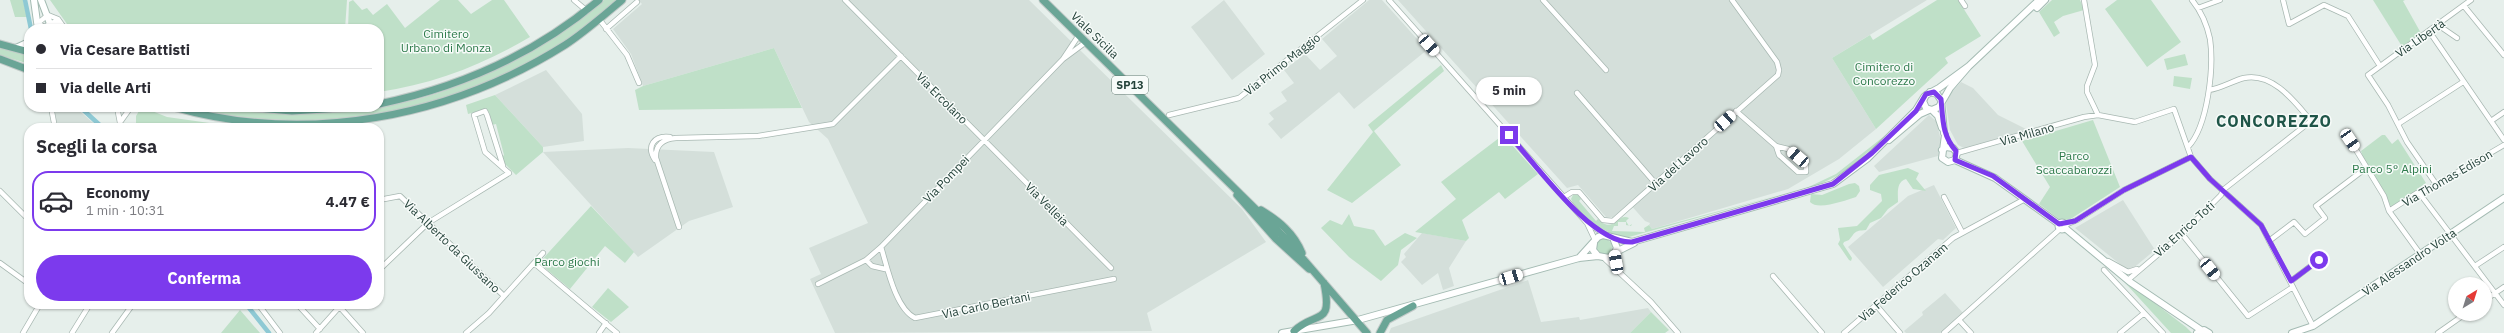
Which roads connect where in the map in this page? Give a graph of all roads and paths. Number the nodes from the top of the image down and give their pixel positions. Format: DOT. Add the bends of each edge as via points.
graph roads {
  1 [pos="34,0"];
  2 [pos="41,0"];
  3 [pos="574,0"];
  4 [pos="599,0"];
  5 [pos="622,0"];
  6 [pos="845,0"];
  7 [pos="1043,0"];
  8 [pos="1363,0"];
  9 [pos="1389,0"];
  10 [pos="1543,0"];
  11 [pos="1732,0"];
  12 [pos="1961,0"];
  13 [pos="2039,0"];
  14 [pos="2045,0"];
  15 [pos="2084,0"];
  16 [pos="2192,0"];
  17 [pos="2220,0"];
  18 [pos="2283,0"];
  19 [pos="2471,0"];
  20 [pos="637,2"];
  21 [pos="1965,6"];
  22 [pos="2464,6"];
  23 [pos="2198,8"];
  24 [pos="587,11"];
  25 [pos="48,15"];
  26 [pos="599,19"];
  27 [pos="2019,20"];
  28 [pos="38,24"];
  29 [pos="40,24"];
  30 [pos="50,24"];
  31 [pos="61,24"];
  32 [pos="2438,25"];
  33 [pos="606,29"];
  34 [pos="2429,31"];
  35 [pos="1079,35"];
  36 [pos="2457,38"];
  37 [pos="1086,42"];
  38 [pos="0,44"];
  39 [pos="24,44"];
  40 [pos="16,48"];
  41 [pos="24,50"];
  42 [pos="2504,55"];
  43 [pos="901,56"];
  44 [pos="0,59"];
  45 [pos="1063,59"];
  46 [pos="1969,66"];
  47 [pos="2380,66"];
  48 [pos="24,68"];
  49 [pos="1606,70"];
  50 [pos="2464,82"];
  51 [pos="639,83"];
  52 [pos="2209,90"];
  53 [pos="1930,92"];
  54 [pos="1576,93"];
  55 [pos="1924,97"];
  56 [pos="1941,102"];
  57 [pos="384,103"];
  58 [pos="1930,110"];
  59 [pos="1736,111"];
  60 [pos="52,112"];
  61 [pos="118,112"];
  62 [pos="128,112"];
  63 [pos="197,112"];
  64 [pos="2504,112"];
  65 [pos="1169,115"];
  66 [pos="2098,115"];
  67 [pos="2491,121"];
  68 [pos="54,123"];
  69 [pos="121,123"];
  70 [pos="122,123"];
  71 [pos="273,123"];
  72 [pos="336,123"];
  73 [pos="2398,124"];
  74 [pos="1945,134"];
  75 [pos="984,140"];
  76 [pos="2350,140"];
  77 [pos="2504,140"];
  78 [pos="2504,144"];
  79 [pos="1776,146"];
  80 [pos="1951,147"];
  81 [pos="2188,147"];
  82 [pos="1942,150"];
  83 [pos="1872,153"];
  84 [pos="1956,153"];
  85 [pos="2191,157"];
  86 [pos="1955,160"];
  87 [pos="503,166"];
  88 [pos="2366,168"];
  89 [pos="1216,171"];
  90 [pos="1656,184"];
  91 [pos="2436,184"];
  92 [pos="2223,190"];
  93 [pos="0,191"];
  94 [pos="2420,194"];
  95 [pos="1944,196"];
  96 [pos="1564,197"];
  97 [pos="2504,198"];
  98 [pos="384,199"];
  99 [pos="2025,199"];
  100 [pos="1251,204"];
  101 [pos="2389,211"];
  102 [pos="24,215"];
  103 [pos="1586,222"];
  104 [pos="428,223"];
  105 [pos="2062,226"];
  106 [pos="679,227"];
  107 [pos="1285,227"];
  108 [pos="1962,232"];
  109 [pos="1274,234"];
  110 [pos="2182,234"];
  111 [pos="1606,235"];
  112 [pos="2450,235"];
  113 [pos="1653,236"];
  114 [pos="1285,238"];
  115 [pos="1613,238"];
  116 [pos="1594,241"];
  117 [pos="2270,241"];
  118 [pos="881,247"];
  119 [pos="2504,247"];
  120 [pos="543,253"];
  121 [pos="1615,253"];
  122 [pos="2421,255"];
  123 [pos="1598,256"];
  124 [pos="2324,256"];
  125 [pos="1303,257"];
  126 [pos="1579,258"];
  127 [pos="1605,259"];
  128 [pos="2105,259"];
  129 [pos="866,260"];
  130 [pos="0,263"];
  131 [pos="534,263"];
  132 [pos="384,265"];
  133 [pos="2142,266"];
  134 [pos="2475,266"];
  135 [pos="1111,268"];
  136 [pos="885,269"];
  137 [pos="1617,270"];
  138 [pos="2104,270"];
  139 [pos="1315,274"];
  140 [pos="1773,276"];
  141 [pos="1114,279"];
  142 [pos="24,280"];
  143 [pos="2128,280"];
  144 [pos="2291,281"];
  145 [pos="1324,283"];
  146 [pos="818,284"];
  147 [pos="2293,287"];
  148 [pos="2504,288"];
  149 [pos="2496,292"];
  150 [pos="2492,295"];
  151 [pos="504,296"];
  152 [pos="1876,305"];
  153 [pos="2504,305"];
  154 [pos="1413,306"];
  155 [pos="37,309"];
  156 [pos="87,309"];
  157 [pos="129,309"];
  158 [pos="262,309"];
  159 [pos="302,309"];
  160 [pos="336,309"];
  161 [pos="342,309"];
  162 [pos="2143,314"];
  163 [pos="1358,320"];
  164 [pos="1959,320"];
  165 [pos="2455,321"];
  166 [pos="606,323"];
  167 [pos="2313,326"];
  168 [pos="320,328"];
  169 [pos="1294,331"];
  170 [pos="468,332"];
  171 [pos="2198,332"];
  172 [pos="23,333"];
  173 [pos="72,333"];
  174 [pos="112,333"];
  175 [pos="280,333"];
  176 [pos="316,333"];
  177 [pos="363,333"];
  178 [pos="599,333"];
  179 [pos="617,333"];
  180 [pos="1282,333"];
  181 [pos="1367,333"];
  182 [pos="1380,333"];
  183 [pos="1678,333"];
  184 [pos="1822,333"];
  185 [pos="1844,333"];
  186 [pos="1900,333"];
  187 [pos="1944,333"];
  188 [pos="1971,333"];
  189 [pos="2120,333"];
  190 [pos="2163,333"];
  191 [pos="2209,333"];
  192 [pos="2292,333"];
  193 [pos="2316,333"];
  194 [pos="2438,333"];
  1 -- 28 [label="main road"];
  2 -- 25 [label="main road"];
  3 -- 24 [label="street"];
  4 -- 24 [label="main road"];
  5 -- 26 [label="main road"];
  6 -- 43 [label="street, Via Ercolano"];
  7 -- 35 [label="main road, Viale Sicilia / SP13"];
  8 -- 65 [label="street, Via Primo Maggio" via="1239,98"];
  9 -- 96 [label="street"];
  10 -- 49 [label="street"];
  11 -- 59 [label="street, Via del Lavoro" via="1777,62 1779,70 1776,77"];
  12 -- 21 [label="street"];
  13 -- 27 [label="main road"];
  14 -- 27 [label="main road"];
  15 -- 66 [label="street" via="2095,65 2087,92"];
  16 -- 23 [label="street"];
  17 -- 23 [label="street"];
  18 -- 47 [label="street" via="2289,24 2324,5 2348,16"];
  19 -- 22 [label="street, Via Libertà"];
  20 -- 33 [label="street"];
  22 -- 32 [label="street, Via Libertà"];
  22 -- 42 [label="street"];
  23 -- 52 [label="street" via="2210,40"];
  24 -- 57 [label="main road" via="533,48 495,67 433,91"];
  25 -- 29 [label="street"];
  25 -- 30 [label="main road"];
  25 -- 31 [label="street"];
  26 -- 33 [label="street"];
  26 -- 72 [label="main road" via="566,44 496,83 445,102 391,115"];
  27 -- 46 [label="main road"];
  32 -- 34 [label="street, Via Libertà"];
  32 -- 36 [label="street"];
  33 -- 51 [label="street" via="627,55"];
  34 -- 47 [label="street, Via Libertà"];
  34 -- 50 [label="street"];
  35 -- 37 [label="main road, Viale Sicilia / SP13"];
  35 -- 45 [label="street, Via Pompei"];
  37 -- 45 [label="street, Via Pompei"];
  37 -- 89 [label="main road, Viale Sicilia / SP13"];
  38 -- 40 [label="main road"];
  39 -- 40 [label="main road"];
  40 -- 41 [label="main road"];
  43 -- 75 [label="street, Via Ercolano"];
  43 -- 106 [label="street" via="833,124 758,136 661,137 653,142 651,154 658,166"];
  44 -- 48 [label="main road"];
  45 -- 75 [label="street, Via Pompei"];
  46 -- 53 [label="main road"];
  46 -- 56 [label="main road"];
  47 -- 73 [label="street, Via Libertà" via="2368,75"];
  50 -- 67 [label="street"];
  50 -- 73 [label="street"];
  52 -- 81 [label="street" via="2204,113"];
  52 -- 92 [label="street" via="2256,77 2286,92 2311,121"];
  53 -- 55 [label="main road"];
  53 -- 56 [label="main road" via="1938,95"];
  54 -- 90 [label="street"];
  55 -- 58 [label="main road" via="1924,104"];
  55 -- 83 [label="main road" via="1916,111"];
  56 -- 58 [label="main road" via="1938,108"];
  56 -- 74 [label="main road"];
  58 -- 74 [label="main road" via="1938,116"];
  58 -- 83 [label="main road" via="1920,114"];
  59 -- 79 [label="street"];
  59 -- 90 [label="street, Via del Lavoro"];
  60 -- 68 [label="street"];
  61 -- 69 [label="street"];
  62 -- 70 [label="street"];
  63 -- 71 [label="main road"];
  64 -- 67 [label="street"];
  66 -- 81 [label="street" via="2136,122 2174,109"];
  66 -- 84 [label="street, Via Milano"];
  67 -- 77 [label="street"];
  73 -- 91 [label="street" via="2407,142"];
  74 -- 80 [label="main road"];
  74 -- 82 [label="main road"];
  75 -- 118 [label="street, Via Pompei"];
  75 -- 135 [label="street, Via Velleia"];
  76 -- 88 [label="street"];
  78 -- 91 [label="street, Via Thomas Edison"];
  79 -- 79 [label="street" via="1779,155 1798,172 1807,171 1806,165 1790,150"];
  80 -- 82 [label="main road"];
  80 -- 84 [label="main road"];
  81 -- 85 [label="street"];
  82 -- 86 [label="main road" via="1943,160"];
  83 -- 113 [label="main road" via="1843,178 1824,188"];
  84 -- 86 [label="main road"];
  85 -- 92 [label="street"];
  85 -- 105 [label="street" via="2124,190 2077,220"];
  86 -- 99 [label="main road" via="1991,175"];
  87 -- 87 [label="street" via="488,115 485,111 474,114 485,152"];
  87 -- 104 [label="street" via="509,173"];
  88 -- 101 [label="street" via="2384,196"];
  88 -- 117 [label="street" via="2316,206 2325,218 2305,234 2294,222"];
  89 -- 100 [label="main road, Viale Sicilia / SP13"];
  89 -- 109 [label="main road, Viale Sicilia / SP13"];
  90 -- 96 [label="street, Via del Lavoro" via="1619,218 1609,222 1601,218 1579,192 1572,192"];
  91 -- 94 [label="street, Via Thomas Edison"];
  92 -- 110 [label="street, Via Enrico Toti" via="2222,195"];
  92 -- 117 [label="street" via="2257,219"];
  93 -- 102 [label="street"];
  94 -- 101 [label="street, Via Thomas Edison" via="2417,193"];
  94 -- 112 [label="street"];
  95 -- 108 [label="street"];
  96 -- 103 [label="street"];
  97 -- 112 [label="main road, Via Alessandro Volta"];
  98 -- 104 [label="street, Via Alberto da Giussano" via="400,196"];
  99 -- 105 [label="main road"];
  99 -- 108 [label="street, Via Federico Ozanam"];
  100 -- 107 [label="main road"];
  100 -- 109 [label="main road, Viale Sicilia / SP13"];
  101 -- 122 [label="street"];
  103 -- 111 [label="street"];
  103 -- 116 [label="street"];
  104 -- 132 [label="street"];
  104 -- 151 [label="street, Via Alberto da Giussano"];
  105 -- 128 [label="main road"];
  105 -- 164 [label="street"];
  107 -- 109 [label="main road" via="1278,224"];
  107 -- 114 [label="main road" via="1288,233"];
  107 -- 125 [label="main road" via="1299,246"];
  108 -- 152 [label="street, Via Federico Ozanam"];
  109 -- 114 [label="main road"];
  109 -- 114 [label="main road, Viale Sicilia / SP13"];
  109 -- 139 [label="main road, Viale Sicilia / SP13"];
  110 -- 133 [label="street, Via Enrico Toti"];
  110 -- 147 [label="street" via="2248,316"];
  111 -- 115 [label="main road"];
  111 -- 116 [label="main road"];
  112 -- 122 [label="main road, Via Alessandro Volta"];
  112 -- 134 [label="street"];
  113 -- 115 [label="main road" via="1628,242"];
  113 -- 121 [label="main road"];
  114 -- 125 [label="main road, Viale Sicilia / SP13"];
  115 -- 121 [label="main road" via="1617,244"];
  116 -- 123 [label="main road" via="1593,250"];
  116 -- 126 [label="main road"];
  117 -- 144 [label="street"];
  118 -- 129 [label="street, Via Pompei"];
  118 -- 136 [label="street, Via Carlo Bertani"];
  119 -- 134 [label="street"];
  120 -- 131 [label="street"];
  121 -- 127 [label="main road"];
  121 -- 137 [label="street"];
  122 -- 167 [label="main road, Via Alessandro Volta"];
  123 -- 126 [label="main road"];
  123 -- 127 [label="main road"];
  124 -- 144 [label="street"];
  125 -- 139 [label="main road, Viale Sicilia / SP13"];
  126 -- 154 [label="main road"];
  127 -- 137 [label="street"];
  128 -- 133 [label="street, Via Enrico Toti" via="2128,272"];
  128 -- 143 [label="main road"];
  129 -- 136 [label="street" via="872,266"];
  129 -- 146 [label="street, Via Pompei"];
  130 -- 142 [label="street"];
  131 -- 151 [label="street"];
  131 -- 166 [label="street"];
  133 -- 143 [label="street, Via Enrico Toti"];
  134 -- 149 [label="street"];
  136 -- 141 [label="street, Via Carlo Bertani" via="905,309 911,316 920,318"];
  137 -- 183 [label="street"];
  138 -- 162 [label="street"];
  139 -- 145 [label="main road, Viale Sicilia / SP13"];
  140 -- 184 [label="street"];
  143 -- 171 [label="main road"];
  144 -- 147 [label="street"];
  145 -- 163 [label="main road, Viale Sicilia / SP13"];
  145 -- 169 [label="main road" via="1328,302 1325,312 1316,320"];
  147 -- 167 [label="street"];
  148 -- 149 [label="street"];
  149 -- 150 [label="street"];
  149 -- 153 [label="street"];
  151 -- 170 [label="street"];
  152 -- 185 [label="street, Via Federico Ozanam"];
  152 -- 186 [label="street"];
  154 -- 163 [label="main road"];
  154 -- 182 [label="main road" via="1387,320"];
  155 -- 172 [label="street"];
  156 -- 173 [label="street"];
  157 -- 174 [label="street"];
  158 -- 175 [label="street"];
  159 -- 168 [label="street"];
  160 -- 168 [label="street"];
  161 -- 177 [label="street"];
  162 -- 189 [label="street"];
  162 -- 190 [label="street"];
  163 -- 169 [label="main road"];
  163 -- 181 [label="main road, SP13"];
  164 -- 187 [label="street"];
  164 -- 188 [label="street"];
  165 -- 194 [label="street"];
  166 -- 178 [label="street"];
  166 -- 179 [label="street"];
  167 -- 192 [label="main road, Via Alessandro Volta"];
  167 -- 193 [label="main road"];
  168 -- 176 [label="street"];
  169 -- 180 [label="main road"];
  171 -- 191 [label="main road"];
}
